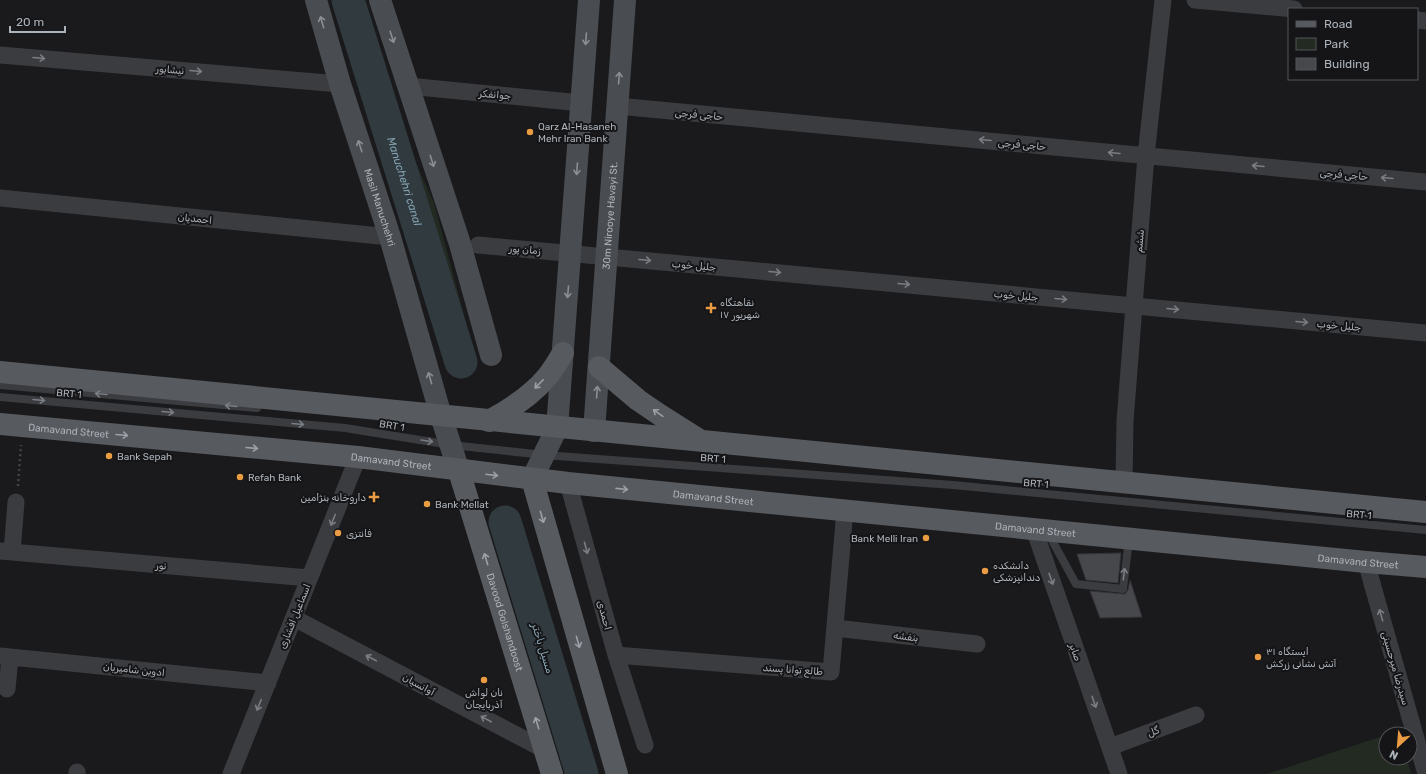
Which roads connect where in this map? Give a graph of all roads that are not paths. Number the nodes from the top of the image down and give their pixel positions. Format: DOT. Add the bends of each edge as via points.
graph roads {
  1 [pos="316,0"];
  2 [pos="380,0"];
  3 [pos="589,0"];
  4 [pos="625,0"];
  5 [pos="1162,0"];
  6 [pos="1195,0"];
  7 [pos="1288,8"];
  8 [pos="0,55"];
  9 [pos="340,84"];
  10 [pos="408,86"];
  11 [pos="581,103"];
  12 [pos="617,106"];
  13 [pos="1146,156"];
  14 [pos="1426,182"];
  15 [pos="0,198"];
  16 [pos="390,237"];
  17 [pos="469,245"];
  18 [pos="571,253"];
  19 [pos="606,256"];
  20 [pos="1134,306"];
  21 [pos="1426,333"];
  22 [pos="563,353"];
  23 [pos="491,355"];
  24 [pos="599,366"];
  25 [pos="0,372"];
  26 [pos="0,386"];
  27 [pos="0,397"];
  28 [pos="262,409"];
  29 [pos="0,424"];
  30 [pos="488,426"];
  31 [pos="445,427"];
  32 [pos="593,435"];
  33 [pos="552,438"];
  34 [pos="702,441"];
  35 [pos="358,458"];
  36 [pos="802,459"];
  37 [pos="460,471"];
  38 [pos="532,479"];
  39 [pos="1124,482"];
  40 [pos="568,483"];
  41 [pos="16,502"];
  42 [pos="845,510"];
  43 [pos="1426,512"];
  44 [pos="1040,530"];
  45 [pos="1426,530"];
  46 [pos="1129,538"];
  47 [pos="6,551"];
  48 [pos="1366,562"];
  49 [pos="1426,567"];
  50 [pos="310,578"];
  51 [pos="294,618"];
  52 [pos="835,628"];
  53 [pos="978,644"];
  54 [pos="616,655"];
  55 [pos="5,656"];
  56 [pos="268,683"];
  57 [pos="6,689"];
  58 [pos="1196,715"];
  59 [pos="645,746"];
  60 [pos="1110,747"];
  61 [pos="545,750"];
  62 [pos="231,774"];
  63 [pos="552,774"];
  64 [pos="617,774"];
  65 [pos="1119,774"];
  66 [pos="1426,774"];
  9 -- 1 [label="main road, Masil Manuchehri, one-way"];
  2 -- 10 [label="main road, one-way"];
  3 -- 11 [label="main road, one-way"];
  12 -- 4 [label="main road, 30m Nirooye Havayi St., one-way"];
  5 -- 13 [label="street, ششم"];
  6 -- 7 [label="street"];
  8 -- 9 [label="street, نیشابور, one-way"];
  16 -- 9 [label="main road, Masil Manuchehri, one-way"];
  10 -- 11 [label="street, جوانفکر"];
  10 -- 17 [label="main road, one-way"];
  11 -- 18 [label="main road, one-way"];
  13 -- 12 [label="street, حاجی فرجی, one-way"];
  12 -- 19 [label="main road, 30m Nirooye Havayi St."];
  14 -- 13 [label="street, حاجی فرجی, one-way"];
  13 -- 20 [label="street, ششم"];
  15 -- 16 [label="street, احمدیان"];
  31 -- 16 [label="main road, Masil Manuchehri, one-way"];
  17 -- 18 [label="street, زمان پور"];
  17 -- 23 [label="main road"];
  18 -- 19 [label="street, زمان پور"];
  18 -- 22 [label="main road, one-way"];
  19 -- 20 [label="street, جلیل خوب, one-way"];
  19 -- 24 [label="main road, 30m Nirooye Havayi St."];
  20 -- 21 [label="street, جلیل خوب, one-way"];
  20 -- 39 [label="street, ششم" via="1125,421"];
  22 -- 30 [label="main road, one-way" via="548,376 531,393"];
  22 -- 33 [label="main road"];
  32 -- 24 [label="main road, 30m Nirooye Havayi St., one-way"];
  34 -- 24 [label="main road, one-way" via="638,400"];
  25 -- 31 [label="main road"];
  28 -- 26 [label="lane, BRT 1, one-way"];
  27 -- 31 [label="lane, BRT 1, one-way" via="345,428"];
  29 -- 35 [label="main road, Damavand Street, one-way"];
  30 -- 31 [label="main road"];
  30 -- 33 [label="main road"];
  31 -- 33 [label="lane, BRT 1"];
  31 -- 37 [label="main road, Masil Manuchehri"];
  32 -- 33 [label="main road"];
  32 -- 34 [label="main road"];
  32 -- 36 [label="lane, BRT 1"];
  33 -- 38 [label="main road"];
  33 -- 45 [label="lane, BRT 1" via="953,485"];
  34 -- 39 [label="main road"];
  35 -- 37 [label="main road, Damavand Street"];
  35 -- 50 [label="street, اسماعیل افشاری, one-way"];
  37 -- 38 [label="main road, Damavand Street, one-way"];
  61 -- 37 [label="main road, Davood Golshandoost, one-way"];
  38 -- 40 [label="main road, Damavand Street"];
  38 -- 64 [label="main road, one-way"];
  39 -- 43 [label="main road"];
  40 -- 42 [label="main road, Damavand Street, one-way"];
  40 -- 54 [label="street, احمدی, one-way"];
  41 -- 47 [label="street, نور"];
  42 -- 44 [label="main road, Damavand Street"];
  42 -- 52 [label="street, طالع توانا پسند"];
  44 -- 46 [label="main road, Damavand Street"];
  44 -- 46 [label="lane, one-way" via="1076,584 1123,589"];
  44 -- 60 [label="street, صابر, one-way"];
  46 -- 48 [label="main road, Damavand Street"];
  47 -- 50 [label="street, نور"];
  48 -- 49 [label="main road, Damavand Street"];
  66 -- 48 [label="street, سیدرضا میرحسینی, one-way"];
  50 -- 51 [label="street, اسماعیل افشاری"];
  51 -- 56 [label="street, اسماعیل افشاری"];
  61 -- 51 [label="street, آوانسیان, one-way"];
  52 -- 53 [label="street, بنفشه"];
  52 -- 54 [label="street, طالع توانا پسند" via="831,672"];
  54 -- 59 [label="street, احمدی"];
  55 -- 56 [label="street, ادوین شامیریان"];
  55 -- 57 [label="street"];
  56 -- 62 [label="street, اسماعیل افشاری, one-way"];
  58 -- 60 [label="street, گل"];
  60 -- 65 [label="street, صابر"];
  61 -- 63 [label="main road, Davood Golshandoost"];
}
